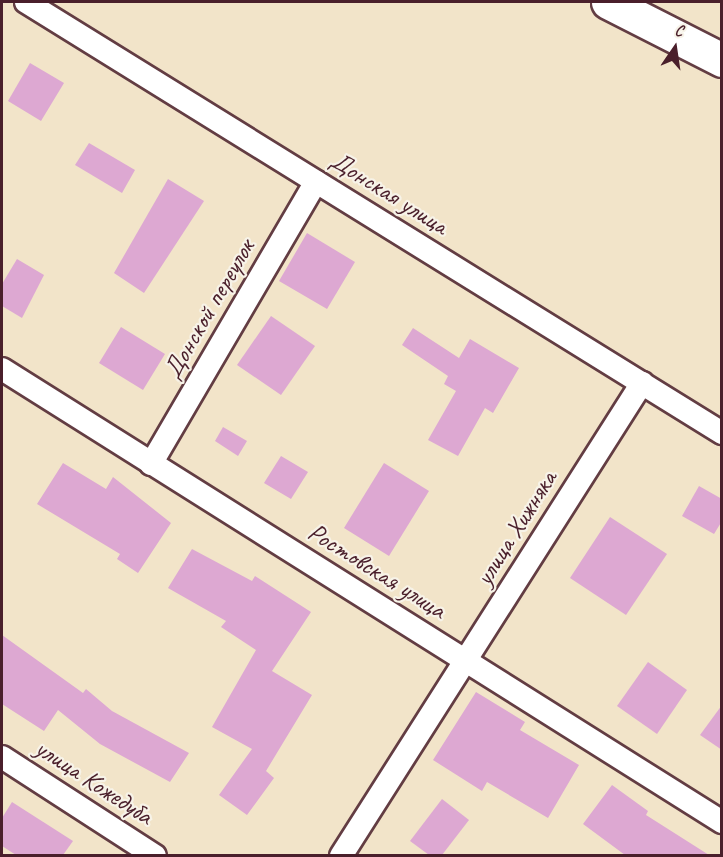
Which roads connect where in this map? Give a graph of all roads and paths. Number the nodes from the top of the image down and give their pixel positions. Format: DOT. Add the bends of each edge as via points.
graph roads {
  1 [pos="26,2"];
  2 [pos="608,2"];
  3 [pos="722,60"];
  4 [pos="316,182"];
  5 [pos="2,369"];
  6 [pos="642,383"];
  7 [pos="722,433"];
  8 [pos="151,464"];
  9 [pos="466,660"];
  10 [pos="2,758"];
  11 [pos="722,822"];
  12 [pos="155,855"];
  13 [pos="341,855"];
  1 -- 4 [label="street, Донская улица"];
  2 -- 3 [label="main road"];
  4 -- 6 [label="street, Донская улица"];
  4 -- 8 [label="street, Донской переулок"];
  5 -- 8 [label="street, Ростовская улица"];
  6 -- 7 [label="street, Донская улица"];
  6 -- 9 [label="street, улица Хижняка"];
  8 -- 9 [label="street, Ростовская улица"];
  9 -- 11 [label="street, Ростовская улица"];
  9 -- 13 [label="street, улица Хижняка"];
  10 -- 12 [label="street, улица Кожедуба"];
}
